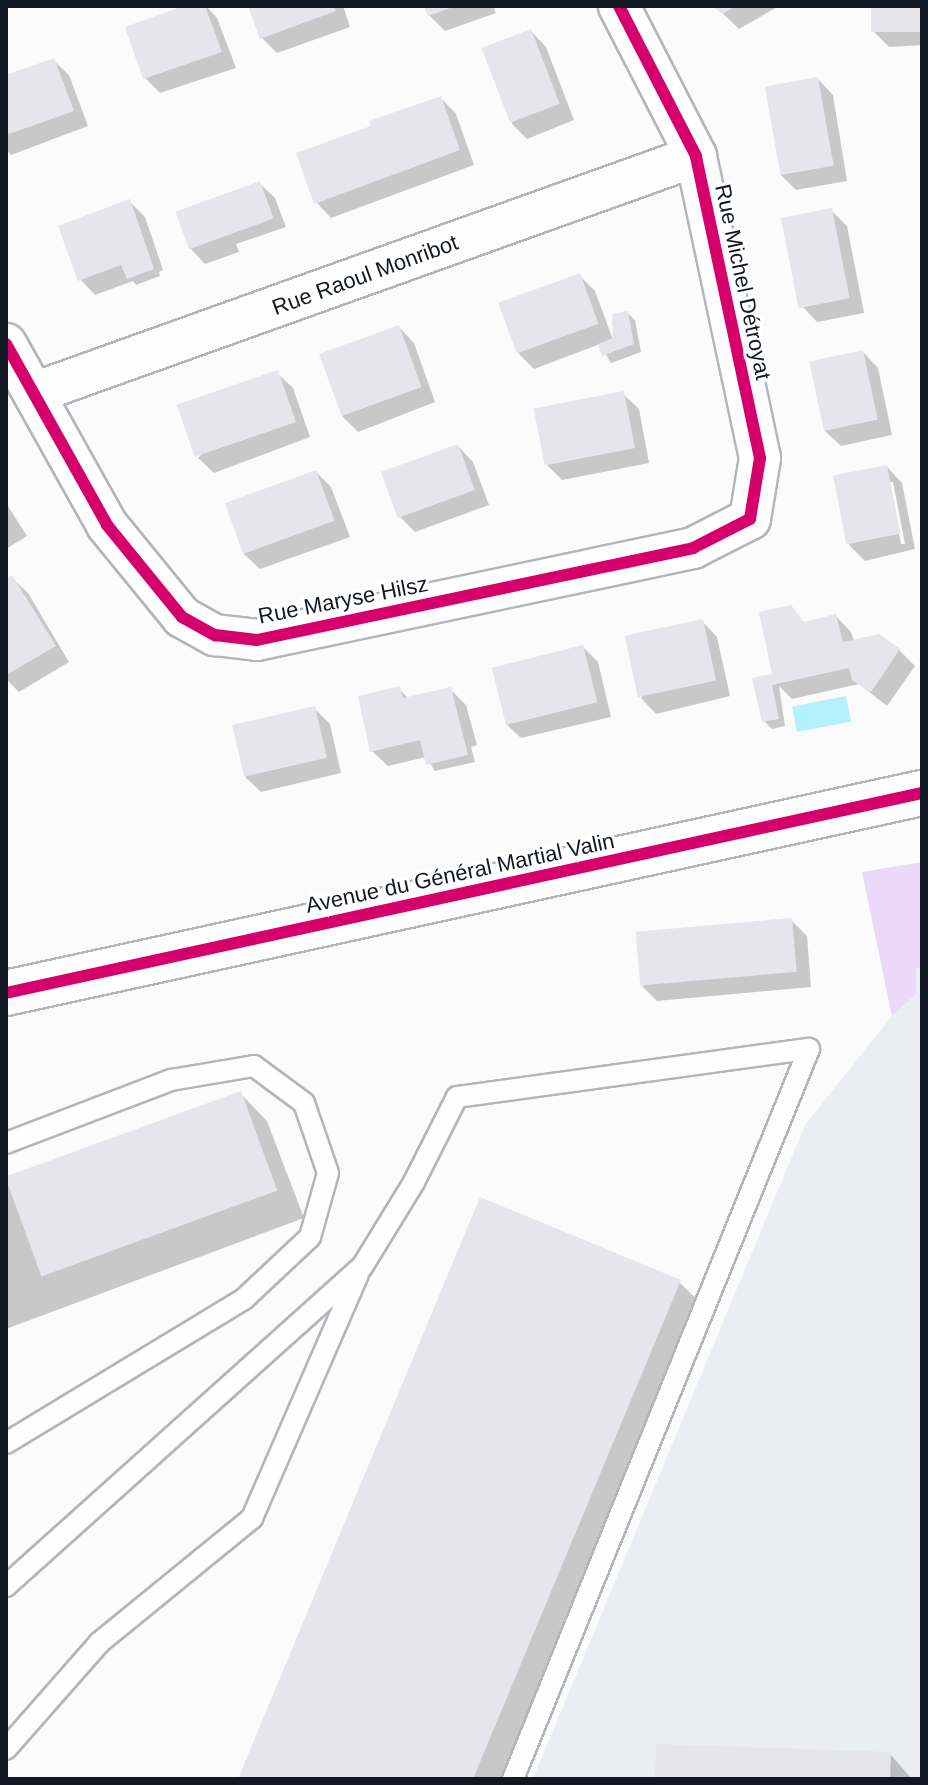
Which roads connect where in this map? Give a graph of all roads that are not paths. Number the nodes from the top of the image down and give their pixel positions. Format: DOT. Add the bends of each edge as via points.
graph roads {
  1 [pos="619,6"];
  2 [pos="696,156"];
  3 [pos="6,344"];
  4 [pos="34,393"];
  5 [pos="693,548"];
  6 [pos="922,793"];
  7 [pos="6,993"];
  8 [pos="6,1143"];
  9 [pos="362,1267"];
  10 [pos="6,1443"];
  11 [pos="6,1586"];
  12 [pos="6,1749"];
  13 [pos="513,1779"];
  1 -- 2 [label="street, Rue Michel Détroyat"];
  2 -- 4 [label="street, Rue Raoul Monribot"];
  2 -- 5 [label="street, Rue Michel Détroyat" via="760,458 750,519"];
  3 -- 4 [label="street, Rue Maryse Hilsz"];
  4 -- 5 [label="street, Rue Maryse Hilsz" via="107,525 182,617 215,635 257,640"];
  6 -- 7 [label="main road, Avenue du Général Martial Valin"];
  8 -- 10 [label="lane" via="171,1080 254,1066 304,1103 328,1173 310,1237 244,1299"];
  9 -- 11 [label="lane"];
  9 -- 12 [label="lane" via="252,1518 99,1643"];
  9 -- 13 [label="lane" via="457,1097 809,1049"];
}
